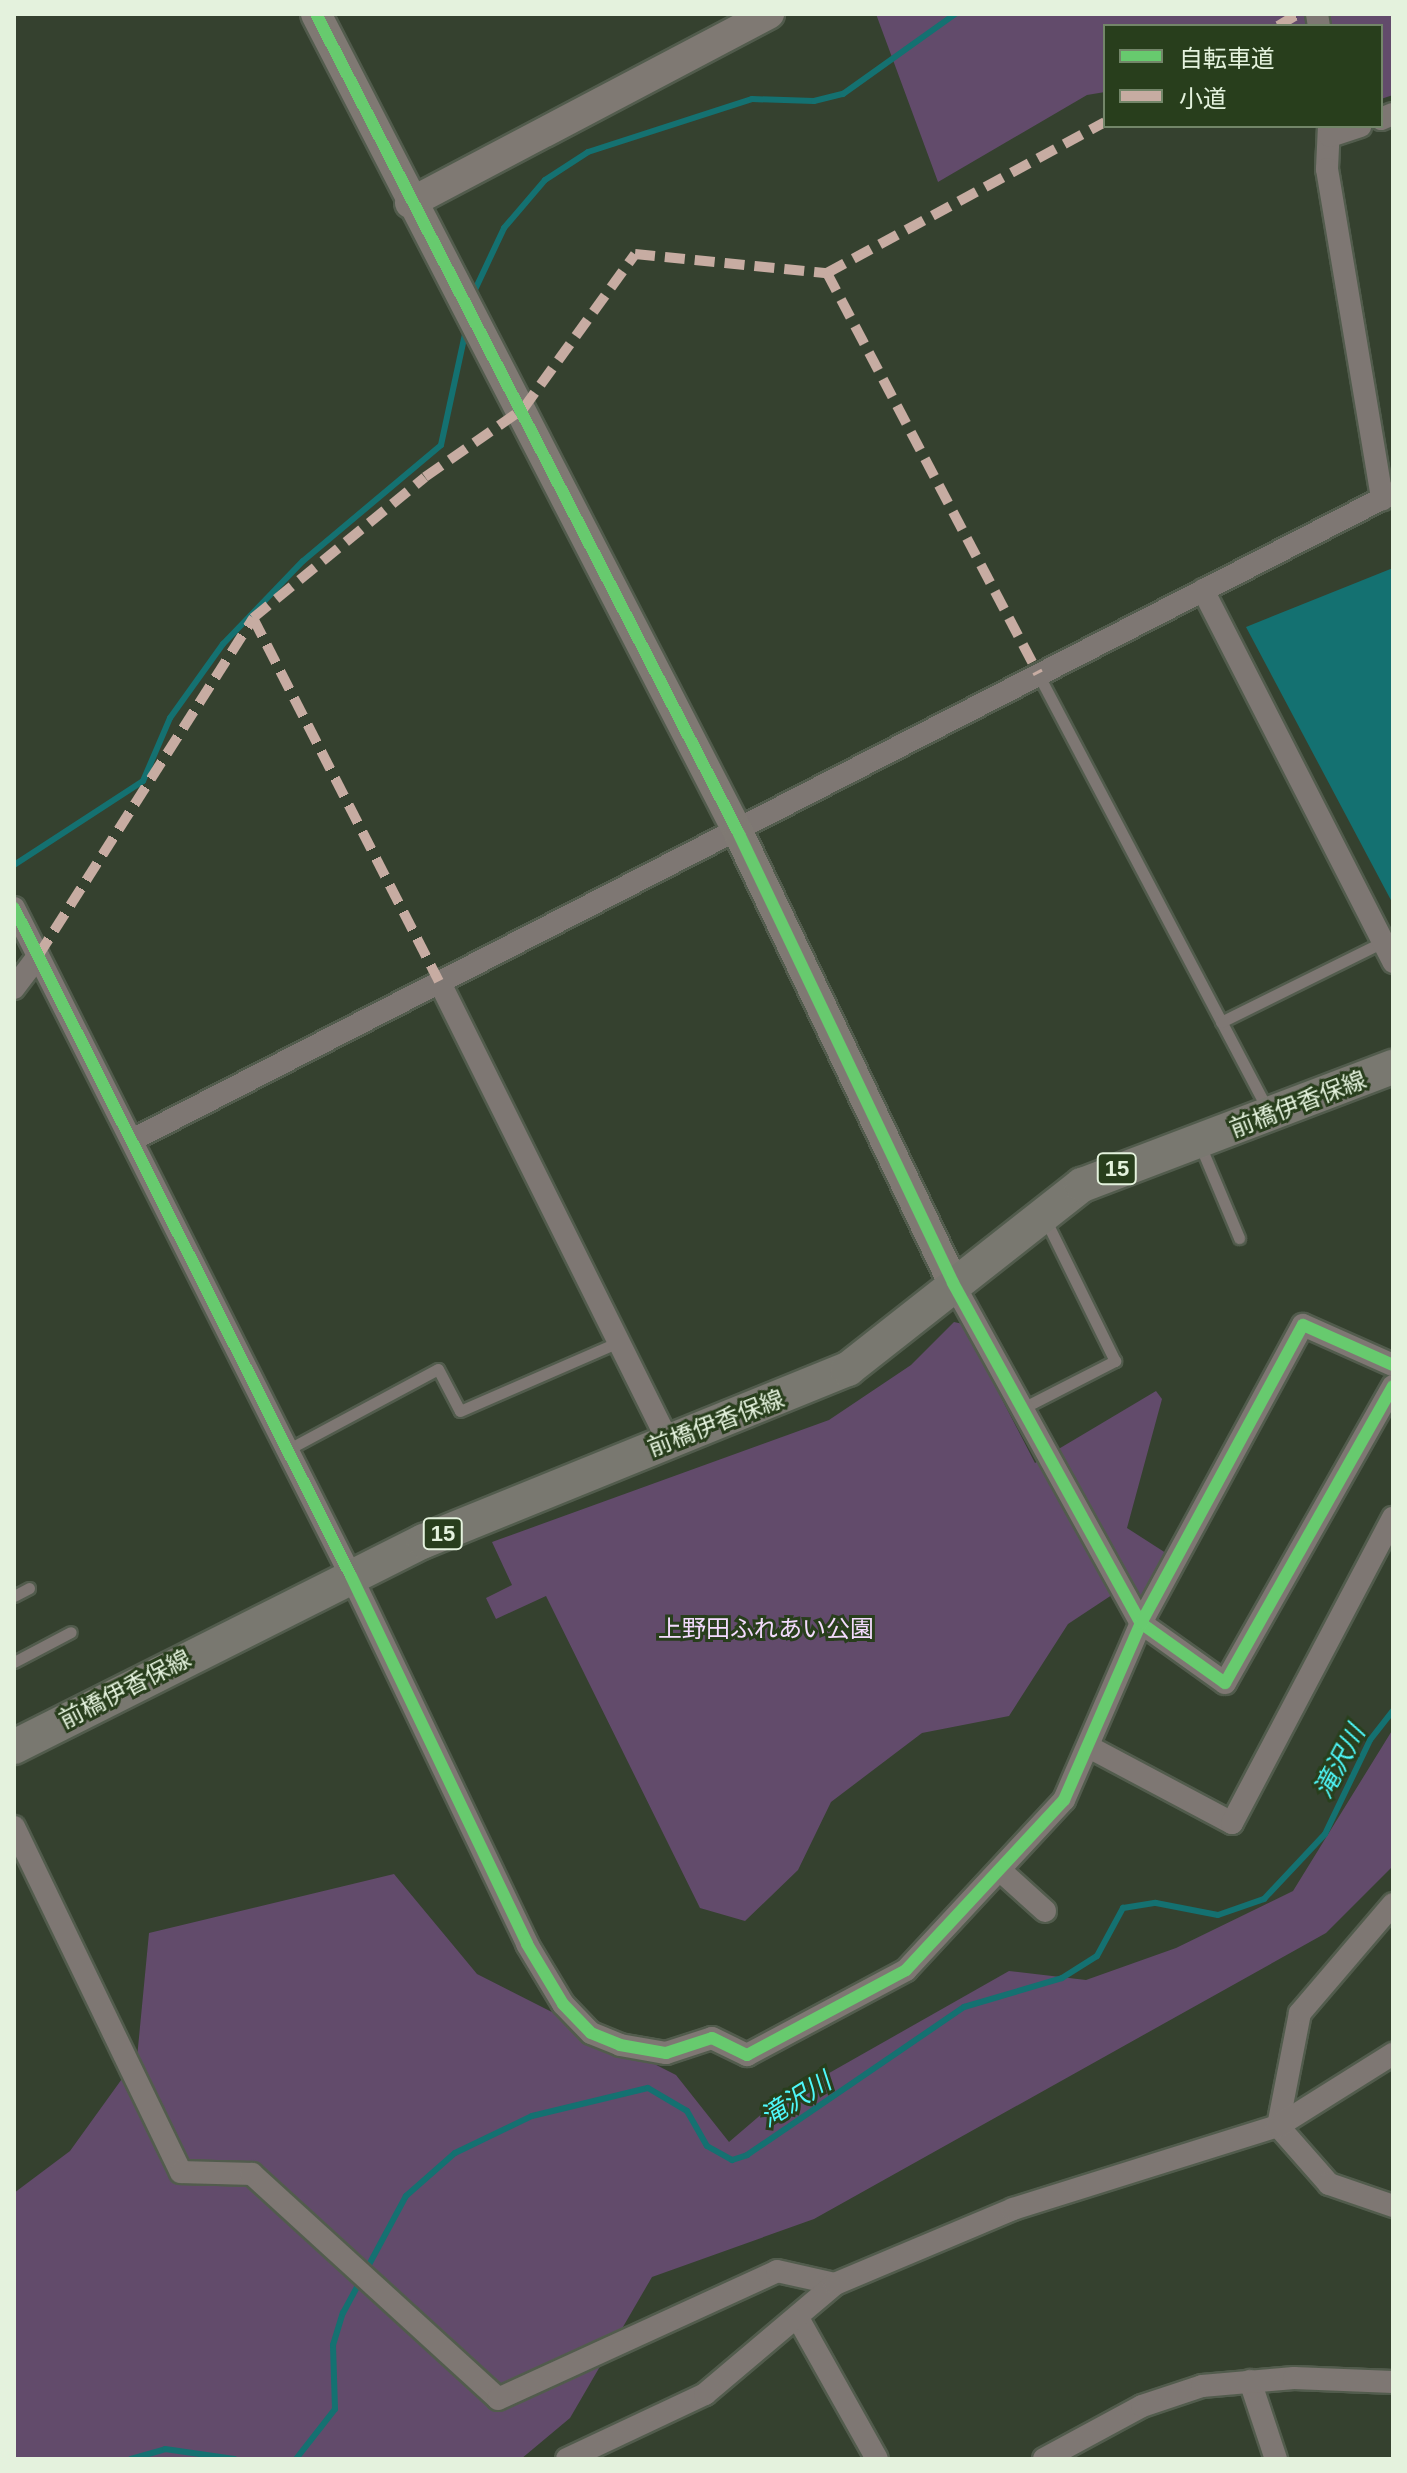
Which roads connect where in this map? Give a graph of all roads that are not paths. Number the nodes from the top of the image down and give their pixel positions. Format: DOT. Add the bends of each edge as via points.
graph roads {
  1 [pos="316,14"];
  2 [pos="769,14"];
  3 [pos="1329,131"];
  4 [pos="410,203"];
  5 [pos="1388,496"];
  6 [pos="1203,590"];
  7 [pos="1038,674"];
  8 [pos="739,834"];
  9 [pos="14,908"];
  10 [pos="1388,952"];
  11 [pos="38,956"];
  12 [pos="439,981"];
  13 [pos="14,988"];
  14 [pos="1221,1022"];
  15 [pos="1393,1067"];
  16 [pos="1272,1118"];
  17 [pos="134,1139"];
  18 [pos="1199,1141"];
  19 [pos="1043,1214"];
  20 [pos="1239,1238"];
  21 [pos="953,1283"];
  22 [pos="619,1342"];
  23 [pos="1393,1365"];
  24 [pos="1393,1386"];
  25 [pos="1020,1409"];
  26 [pos="668,1441"];
  27 [pos="287,1450"];
  28 [pos="1393,1518"];
  29 [pos="351,1576"];
  30 [pos="29,1588"];
  31 [pos="14,1596"];
  32 [pos="1141,1623"];
  33 [pos="71,1632"];
  34 [pos="14,1662"];
  35 [pos="14,1747"];
  36 [pos="1089,1747"];
  37 [pos="14,1827"];
  38 [pos="1002,1872"];
  39 [pos="1393,1904"];
  40 [pos="1045,1911"];
  41 [pos="1393,2054"];
  42 [pos="1278,2126"];
  43 [pos="1393,2206"];
  44 [pos="835,2284"];
  45 [pos="799,2320"];
  46 [pos="1250,2381"];
  47 [pos="1393,2382"];
  48 [pos="567,2459"];
  49 [pos="877,2459"];
  50 [pos="1044,2459"];
  51 [pos="1276,2459"];
  1 -- 4 [label="street"];
  2 -- 4 [label="street"];
  3 -- 5 [label="street" via="1327,169"];
  4 -- 8 [label="street"];
  5 -- 6 [label="street"];
  6 -- 7 [label="street"];
  6 -- 10 [label="street"];
  7 -- 8 [label="street"];
  7 -- 14 [label="lane"];
  8 -- 12 [label="street"];
  8 -- 21 [label="street"];
  9 -- 11 [label="street"];
  10 -- 14 [label="lane"];
  11 -- 13 [label="street"];
  11 -- 17 [label="street"];
  12 -- 17 [label="street"];
  12 -- 22 [label="street"];
  14 -- 16 [label="lane"];
  15 -- 16 [label="main road, 前橋伊香保線 / 15"];
  16 -- 18 [label="main road, 前橋伊香保線 / 15"];
  17 -- 27 [label="street"];
  18 -- 19 [label="main road, 前橋伊香保線 / 15" via="1082,1185"];
  18 -- 20 [label="lane"];
  19 -- 21 [label="main road, 前橋伊香保線 / 15"];
  19 -- 25 [label="lane" via="1115,1361"];
  21 -- 25 [label="street"];
  21 -- 26 [label="main road, 前橋伊香保線 / 15" via="848,1369"];
  22 -- 26 [label="street"];
  22 -- 27 [label="lane" via="460,1411 438,1369"];
  23 -- 32 [label="street" via="1303,1325"];
  24 -- 32 [label="street" via="1225,1683"];
  25 -- 32 [label="street"];
  26 -- 29 [label="main road, 前橋伊香保線 / 15"];
  27 -- 29 [label="street"];
  28 -- 36 [label="street" via="1232,1823"];
  29 -- 35 [label="main road, 前橋伊香保線 / 15"];
  29 -- 38 [label="street" via="527,1944 563,2004 591,2033 666,2053 712,2038 747,2055 906,1970"];
  30 -- 31 [label="lane"];
  32 -- 36 [label="street"];
  33 -- 34 [label="lane"];
  36 -- 38 [label="street" via="1064,1800"];
  37 -- 44 [label="street" via="181,2172 252,2174 498,2399 777,2271"];
  38 -- 40 [label="street"];
  39 -- 42 [label="street" via="1300,2013"];
  41 -- 42 [label="street"];
  42 -- 43 [label="street" via="1329,2184"];
  42 -- 44 [label="street" via="1013,2209"];
  44 -- 45 [label="street"];
  45 -- 48 [label="street" via="705,2394"];
  45 -- 49 [label="street"];
  46 -- 47 [label="street"];
  46 -- 50 [label="street" via="1202,2386 1142,2406"];
  46 -- 51 [label="street"];
}
